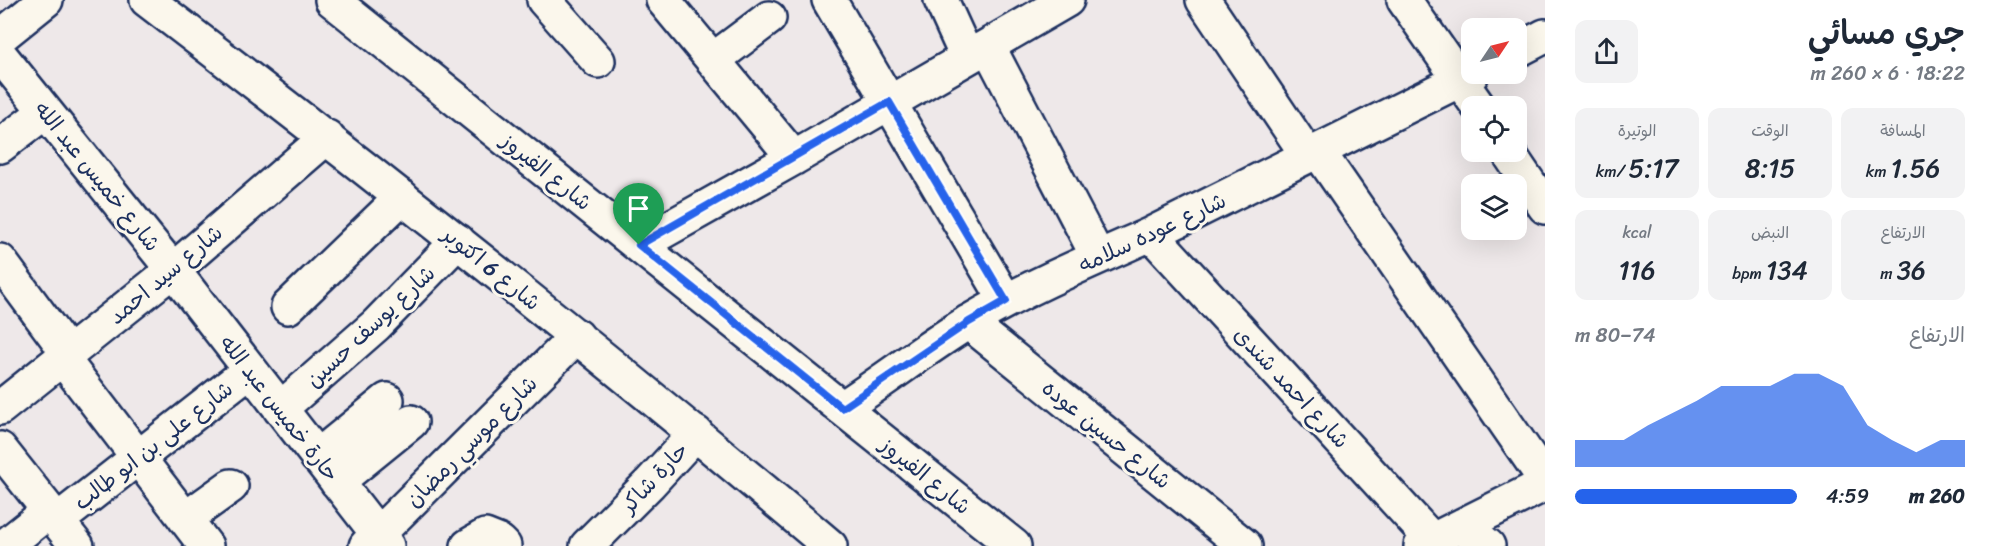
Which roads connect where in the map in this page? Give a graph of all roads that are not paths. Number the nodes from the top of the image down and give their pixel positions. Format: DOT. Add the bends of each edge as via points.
graph roads {
  1 [pos="46,0"];
  2 [pos="147,0"];
  3 [pos="332,0"];
  4 [pos="544,0"];
  5 [pos="663,0"];
  6 [pos="829,0"];
  7 [pos="941,0"];
  8 [pos="1066,0"];
  9 [pos="1404,0"];
  10 [pos="1208,2"];
  11 [pos="769,18"];
  12 [pos="1545,36"];
  13 [pos="0,37"];
  14 [pos="1527,45"];
  15 [pos="977,51"];
  16 [pos="0,55"];
  17 [pos="713,60"];
  18 [pos="598,61"];
  19 [pos="1461,71"];
  20 [pos="1461,80"];
  21 [pos="889,102"];
  22 [pos="45,112"];
  23 [pos="327,137"];
  24 [pos="0,146"];
  25 [pos="1313,154"];
  26 [pos="794,158"];
  27 [pos="1515,162"];
  28 [pos="402,197"];
  29 [pos="1545,207"];
  30 [pos="1151,234"];
  31 [pos="458,241"];
  32 [pos="639,245"];
  33 [pos="1098,257"];
  34 [pos="0,261"];
  35 [pos="173,270"];
  36 [pos="1006,301"];
  37 [pos="288,307"];
  38 [pos="969,322"];
  39 [pos="577,336"];
  40 [pos="65,356"];
  41 [pos="250,370"];
  42 [pos="387,400"];
  43 [pos="0,408"];
  44 [pos="842,408"];
  45 [pos="280,409"];
  46 [pos="411,422"];
  47 [pos="696,433"];
  48 [pos="0,449"];
  49 [pos="138,458"];
  50 [pos="327,470"];
  51 [pos="1545,482"];
  52 [pos="231,486"];
  53 [pos="186,519"];
  54 [pos="1463,525"];
  55 [pos="62,532"];
  56 [pos="377,542"];
  57 [pos="1427,543"];
  58 [pos="5,546"];
  59 [pos="206,546"];
  60 [pos="468,546"];
  61 [pos="504,546"];
  62 [pos="587,546"];
  63 [pos="831,546"];
  64 [pos="1014,546"];
  65 [pos="1245,546"];
  66 [pos="1488,546"];
  1 -- 13 [label="street"];
  2 -- 23 [label="street, شارع 6 اكتوبر"];
  3 -- 32 [label="street, شارع الفيروز"];
  4 -- 18 [label="street"];
  5 -- 17 [label="street"];
  6 -- 21 [label="street"];
  7 -- 15 [label="street"];
  8 -- 15 [label="street"];
  9 -- 19 [label="street"];
  10 -- 25 [label="street"];
  11 -- 17 [label="street"];
  12 -- 14 [label="street"];
  15 -- 21 [label="street"];
  15 -- 33 [label="street"];
  16 -- 22 [label="street, شارع خميس عبد الله"];
  17 -- 26 [label="street"];
  20 -- 25 [label="street, شارع عوده سلامه"];
  21 -- 26 [label="street"];
  21 -- 36 [label="street"];
  22 -- 24 [label="street"];
  22 -- 35 [label="street, شارع خميس عبد الله"];
  23 -- 28 [label="street, شارع 6 اكتوبر"];
  23 -- 35 [label="street, شارع سيد احمد"];
  25 -- 30 [label="street, شارع عوده سلامه"];
  25 -- 51 [label="street"];
  26 -- 32 [label="street"];
  27 -- 29 [label="street"];
  28 -- 31 [label="street, شارع 6 اكتوبر"];
  28 -- 37 [label="street"];
  30 -- 33 [label="street, شارع عوده سلامه"];
  30 -- 57 [label="street, شارع احمد شندى"];
  31 -- 39 [label="street, شارع 6 اكتوبر"];
  31 -- 45 [label="street, شارع يوسف حسين" via="376,325"];
  32 -- 44 [label="street, شارع الفيروز"];
  33 -- 36 [label="street, شارع عوده سلامه"];
  34 -- 40 [label="street"];
  35 -- 40 [label="street, شارع سيد احمد"];
  35 -- 41 [label="street, حارة خميس عبد الله"];
  36 -- 38 [label="street, شارع عوده سلامه"];
  38 -- 44 [label="street, شارع عوده سلامه"];
  38 -- 65 [label="street, شارع حسين عوده"];
  39 -- 47 [label="street, شارع 6 اكتوبر"];
  39 -- 56 [label="street, شارع موسي رمضان"];
  40 -- 43 [label="street, شارع سيد احمد"];
  40 -- 49 [label="street"];
  41 -- 45 [label="street, حارة خميس عبد الله"];
  41 -- 49 [label="street, شارع على بن ابو طالب"];
  42 -- 50 [label="street"];
  44 -- 64 [label="street, شارع الفيروز"];
  45 -- 50 [label="street, حارة خميس عبد الله"];
  46 -- 50 [label="street"];
  47 -- 62 [label="street, حارة شاكر"];
  47 -- 63 [label="street, شارع 6 اكتوبر"];
  48 -- 55 [label="street"];
  49 -- 53 [label="street"];
  49 -- 55 [label="street, شارع على بن ابو طالب"];
  50 -- 56 [label="street, حارة خميس عبد الله"];
  51 -- 54 [label="street"];
  52 -- 53 [label="street"];
  53 -- 59 [label="street"];
  54 -- 57 [label="street"];
  54 -- 66 [label="street"];
  55 -- 58 [label="street, شارع على بن ابو طالب"];
  60 -- 61 [label="street" via="485,536"];
}
